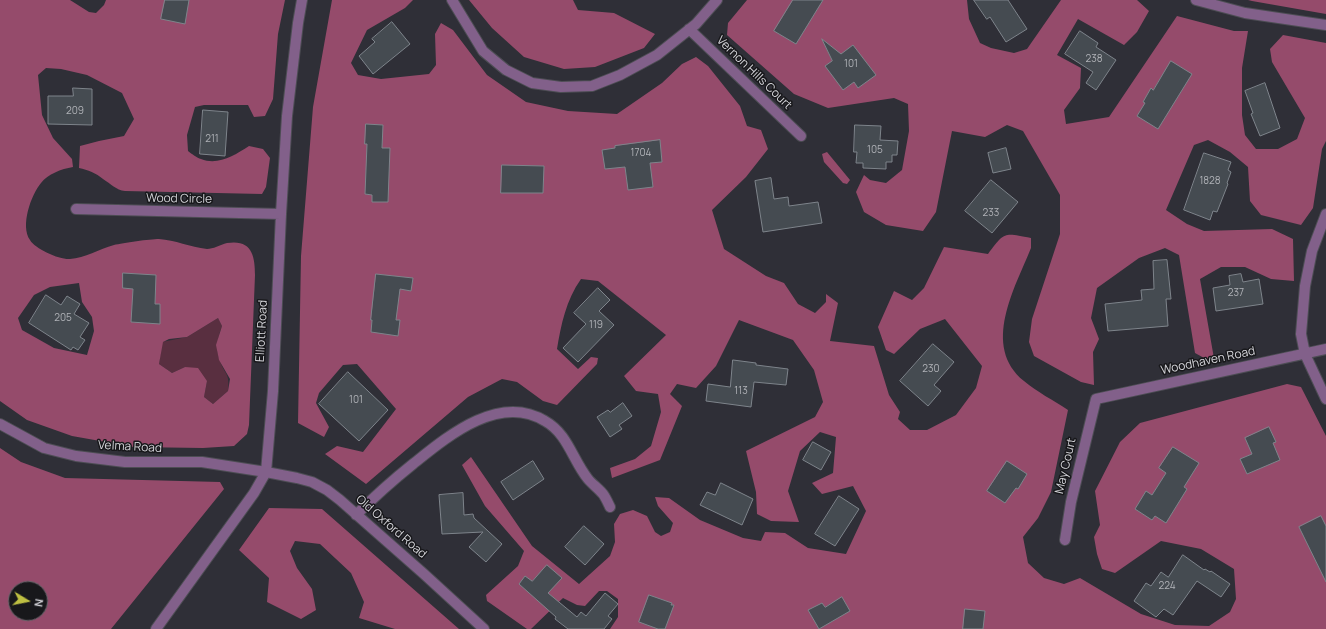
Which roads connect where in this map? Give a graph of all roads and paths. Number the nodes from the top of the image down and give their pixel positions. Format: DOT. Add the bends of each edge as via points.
graph roads {
  1 [pos="302,0"];
  2 [pos="452,0"];
  3 [pos="717,0"];
  4 [pos="1196,0"];
  5 [pos="1326,25"];
  6 [pos="689,29"];
  7 [pos="801,136"];
  8 [pos="76,209"];
  9 [pos="281,214"];
  10 [pos="1326,214"];
  11 [pos="1326,349"];
  12 [pos="1305,354"];
  13 [pos="1096,399"];
  14 [pos="1326,399"];
  15 [pos="0,424"];
  16 [pos="266,472"];
  17 [pos="610,507"];
  18 [pos="356,514"];
  19 [pos="1065,540"];
  20 [pos="156,629"];
  21 [pos="484,629"];
  1 -- 9 [label="street, Elliott Road" via="286,116"];
  2 -- 6 [label="street" via="483,51 506,70 532,83 561,87 592,86 620,75 657,55"];
  3 -- 6 [label="street"];
  4 -- 5 [label="street" via="1245,12"];
  6 -- 7 [label="street, Vernon Hills Court"];
  8 -- 9 [label="street, Wood Circle"];
  9 -- 16 [label="street, Elliott Road" via="273,391"];
  10 -- 12 [label="street" via="1312,251 1305,286 1301,334"];
  11 -- 12 [label="street, Woodhaven Road"];
  12 -- 13 [label="street, Woodhaven Road"];
  12 -- 14 [label="street"];
  13 -- 19 [label="street, May Court" via="1071,502"];
  15 -- 16 [label="street, Velma Road" via="44,448 76,456 125,462 202,462"];
  16 -- 18 [label="street, Old Oxford Road" via="312,482 327,490"];
  16 -- 20 [label="street, Elliott Road" via="254,493"];
  17 -- 18 [label="street" via="603,494 588,479 559,432 538,417 519,412 485,417 454,434 392,481"];
  18 -- 21 [label="street, Old Oxford Road"];
}
